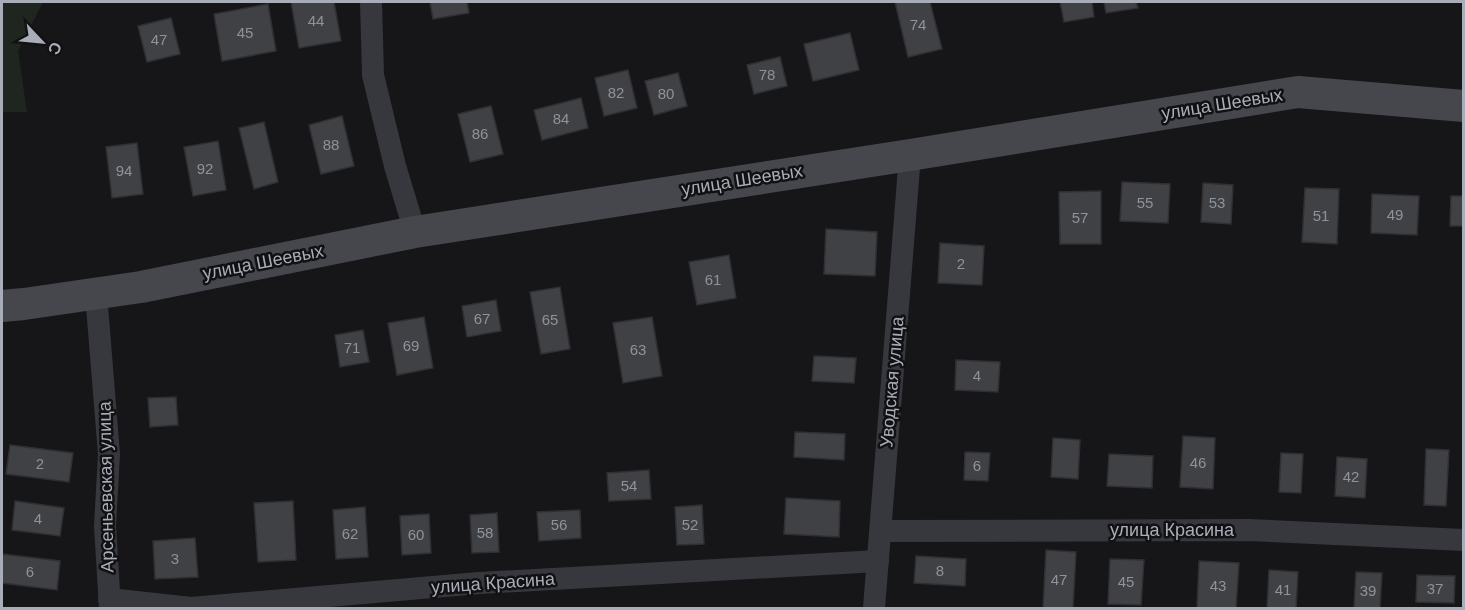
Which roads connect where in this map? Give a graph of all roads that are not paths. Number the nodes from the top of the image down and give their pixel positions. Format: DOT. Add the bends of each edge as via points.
graph roads {
  1 [pos="371,2"];
  2 [pos="1464,106"];
  3 [pos="910,155"];
  4 [pos="415,232"];
  5 [pos="96,294"];
  6 [pos="13,305"];
  7 [pos="880,531"];
  8 [pos="1464,540"];
  9 [pos="878,561"];
  10 [pos="110,604"];
  11 [pos="874,609"];
  1 -- 4 [label="street" via="373,75"];
  2 -- 3 [label="main road, улица Шеевых" via="1298,92"];
  3 -- 4 [label="main road, улица Шеевых"];
  3 -- 7 [label="street, Уводская улица"];
  4 -- 5 [label="main road, улица Шеевых"];
  5 -- 6 [label="main road, улица Шеевых"];
  5 -- 10 [label="street, Арсеньевская улица" via="109,454 105,525"];
  7 -- 8 [label="street, улица Красина" via="1248,530"];
  7 -- 9 [label="street, Уводская улица"];
  9 -- 10 [label="street, улица Красина" via="479,583 191,608"];
  9 -- 11 [label="street, Уводская улица"];
}
